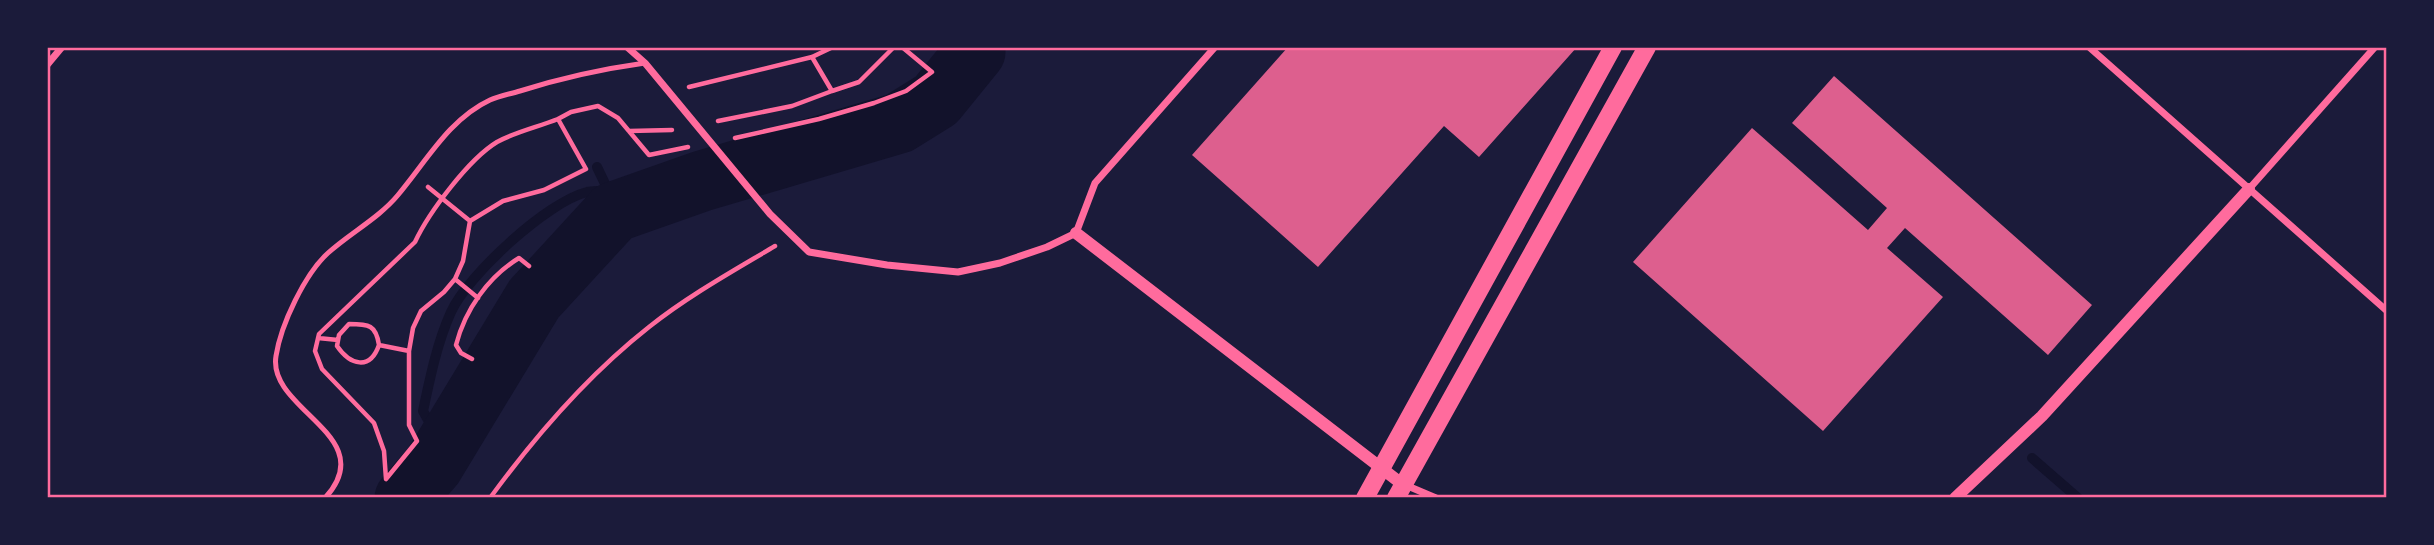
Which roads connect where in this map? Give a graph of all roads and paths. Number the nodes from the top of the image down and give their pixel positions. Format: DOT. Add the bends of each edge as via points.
graph roads {
  1 [pos="62,47"];
  2 [pos="627,47"];
  3 [pos="833,47"];
  4 [pos="894,47"];
  5 [pos="902,47"];
  6 [pos="917,47"];
  7 [pos="1215,47"];
  8 [pos="1614,47"];
  9 [pos="1647,47"];
  10 [pos="2089,47"];
  11 [pos="2375,47"];
  12 [pos="913,54"];
  13 [pos="812,57"];
  14 [pos="645,63"];
  15 [pos="47,65"];
  16 [pos="668,91"];
  17 [pos="832,91"];
  18 [pos="558,119"];
  19 [pos="713,122"];
  20 [pos="674,130"];
  21 [pos="629,131"];
  22 [pos="724,140"];
  23 [pos="699,145"];
  24 [pos="413,175"];
  25 [pos="2249,189"];
  26 [pos="443,198"];
  27 [pos="470,221"];
  28 [pos="1076,233"];
  29 [pos="792,236"];
  30 [pos="529,266"];
  31 [pos="454,279"];
  32 [pos="478,299"];
  33 [pos="2387,311"];
  34 [pos="318,338"];
  35 [pos="338,340"];
  36 [pos="380,345"];
  37 [pos="409,351"];
  38 [pos="472,359"];
  39 [pos="1381,469"];
  40 [pos="1403,493"];
  41 [pos="325,498"];
  42 [pos="490,498"];
  43 [pos="1365,498"];
  44 [pos="1436,498"];
  45 [pos="1955,498"];
  1 -- 15 [label="street"];
  2 -- 14 [label="street"];
  3 -- 13 [label="path"];
  4 -- 17 [label="path" via="859,82"];
  5 -- 12 [label="path"];
  6 -- 12 [label="path"];
  7 -- 28 [label="street" via="1095,183"];
  8 -- 39 [label="main road"];
  9 -- 40 [label="main road"];
  10 -- 25 [label="street"];
  11 -- 25 [label="street"];
  12 -- 22 [label="path" via="932,72 906,91 819,119"];
  13 -- 16 [label="path"];
  13 -- 17 [label="path"];
  14 -- 16 [label="street"];
  14 -- 24 [label="lane" via="550,81 489,100 456,123"];
  16 -- 29 [label="street"];
  17 -- 19 [label="path" via="792,106"];
  18 -- 21 [label="path" via="598,106"];
  18 -- 26 [label="path" via="497,142"];
  18 -- 27 [label="path" via="586,169 544,190 503,201"];
  20 -- 21 [label="path"];
  21 -- 23 [label="path" via="649,155"];
  24 -- 26 [label="path"];
  24 -- 41 [label="lane" via="396,198 326,255 299,293 275,357 277,380 337,445 341,469 334,489"];
  25 -- 33 [label="street"];
  25 -- 45 [label="street" via="2042,416"];
  26 -- 27 [label="path"];
  26 -- 34 [label="path" via="415,242"];
  27 -- 31 [label="path" via="463,261"];
  28 -- 29 [label="street" via="1000,263 958,272 809,252"];
  28 -- 39 [label="street"];
  29 -- 42 [label="path" via="650,326 570,400"];
  30 -- 32 [label="path" via="519,258 502,269"];
  31 -- 32 [label="path"];
  31 -- 37 [label="path" via="421,311"];
  32 -- 38 [label="path" via="460,328 456,345"];
  34 -- 35 [label="path"];
  34 -- 37 [label="path" via="315,351 322,369 374,423 384,452 386,479 417,441 409,425"];
  35 -- 36 [label="path" via="349,324 361,324 371,326"];
  35 -- 36 [label="path" via="344,357 356,362 367,362"];
  36 -- 37 [label="path"];
  39 -- 40 [label="street"];
  39 -- 43 [label="main road"];
  40 -- 44 [label="street"];
}
